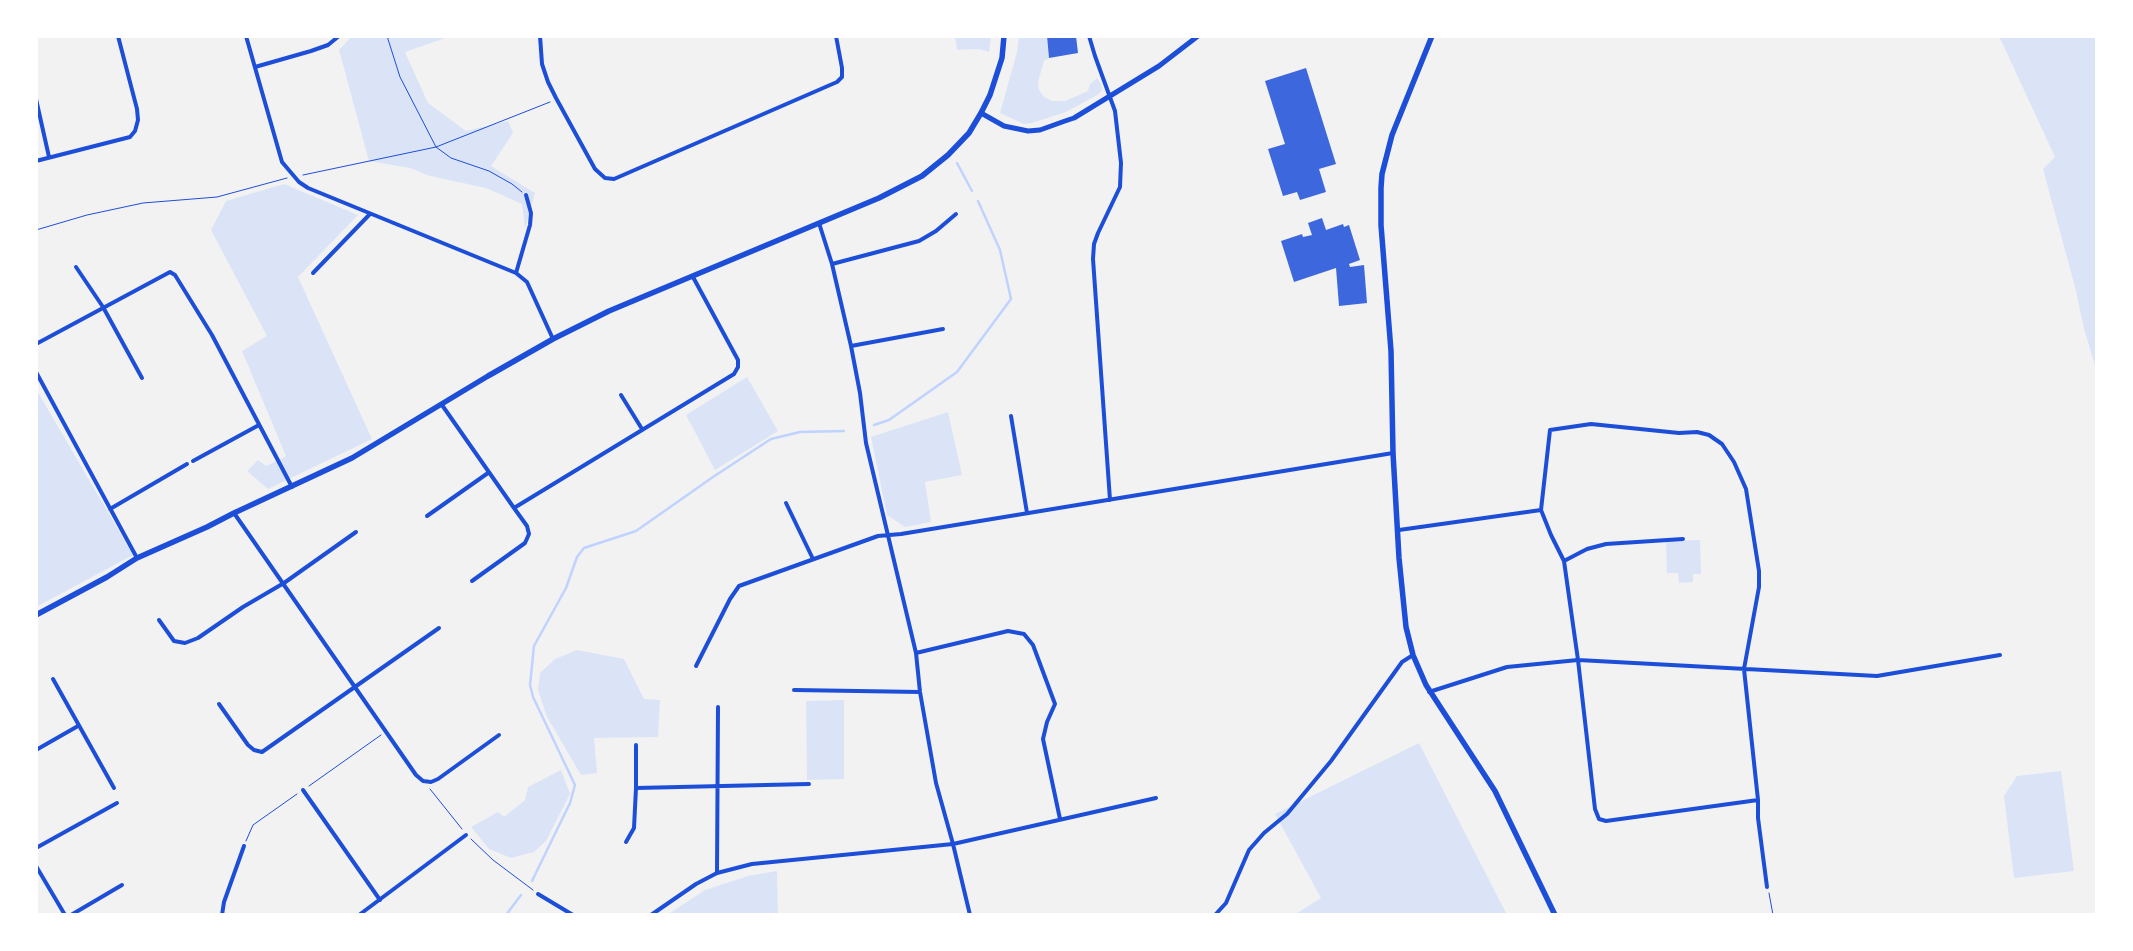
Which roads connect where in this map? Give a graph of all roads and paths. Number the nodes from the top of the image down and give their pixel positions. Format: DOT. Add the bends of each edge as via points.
graph roads {
  1 [pos="118,36"];
  2 [pos="246,36"];
  3 [pos="339,36"];
  4 [pos="387,36"];
  5 [pos="540,36"];
  6 [pos="836,36"];
  7 [pos="1004,36"];
  8 [pos="1089,36"];
  9 [pos="1198,36"];
  10 [pos="1432,36"];
  11 [pos="255,66"];
  12 [pos="1111,96"];
  13 [pos="36,99"];
  14 [pos="981,113"];
  15 [pos="49,157"];
  16 [pos="36,161"];
  17 [pos="526,196"];
  18 [pos="370,214"];
  19 [pos="956,214"];
  20 [pos="819,223"];
  21 [pos="832,264"];
  22 [pos="76,267"];
  23 [pos="313,272"];
  24 [pos="516,273"];
  25 [pos="693,278"];
  26 [pos="103,307"];
  27 [pos="943,329"];
  28 [pos="553,339"];
  29 [pos="36,344"];
  30 [pos="852,346"];
  31 [pos="36,372"];
  32 [pos="142,378"];
  33 [pos="621,395"];
  34 [pos="442,405"];
  35 [pos="1011,416"];
  36 [pos="259,425"];
  37 [pos="642,429"];
  38 [pos="1393,453"];
  39 [pos="193,461"];
  40 [pos="187,464"];
  41 [pos="488,473"];
  42 [pos="292,487"];
  43 [pos="1110,500"];
  44 [pos="786,503"];
  45 [pos="110,508"];
  46 [pos="514,508"];
  47 [pos="1541,510"];
  48 [pos="234,513"];
  49 [pos="1027,513"];
  50 [pos="427,516"];
  51 [pos="1399,530"];
  52 [pos="356,532"];
  53 [pos="886,535"];
  54 [pos="1682,539"];
  55 [pos="137,558"];
  56 [pos="813,559"];
  57 [pos="1564,562"];
  58 [pos="472,581"];
  59 [pos="284,583"];
  60 [pos="36,615"];
  61 [pos="159,620"];
  62 [pos="440,628"];
  63 [pos="916,653"];
  64 [pos="2000,654"];
  65 [pos="1413,655"];
  66 [pos="1578,660"];
  67 [pos="696,666"];
  68 [pos="1744,669"];
  69 [pos="53,679"];
  70 [pos="355,688"];
  71 [pos="794,690"];
  72 [pos="920,692"];
  73 [pos="1429,692"];
  74 [pos="219,704"];
  75 [pos="718,706"];
  76 [pos="78,726"];
  77 [pos="386,731"];
  78 [pos="499,735"];
  79 [pos="636,745"];
  80 [pos="36,750"];
  81 [pos="810,784"];
  82 [pos="716,786"];
  83 [pos="114,788"];
  84 [pos="636,788"];
  85 [pos="303,790"];
  86 [pos="1156,798"];
  87 [pos="1758,800"];
  88 [pos="117,803"];
  89 [pos="1060,819"];
  90 [pos="466,834"];
  91 [pos="626,842"];
  92 [pos="953,844"];
  93 [pos="244,846"];
  94 [pos="36,848"];
  95 [pos="36,866"];
  96 [pos="717,873"];
  97 [pos="519,881"];
  98 [pos="122,885"];
  99 [pos="1768,887"];
  100 [pos="531,889"];
  101 [pos="538,894"];
  102 [pos="380,900"];
  103 [pos="65,915"];
  104 [pos="71,915"];
  105 [pos="222,915"];
  106 [pos="359,915"];
  107 [pos="573,915"];
  108 [pos="651,915"];
  109 [pos="970,915"];
  110 [pos="1215,915"];
  111 [pos="1555,915"];
  112 [pos="1773,915"];
  1 -- 15 [label="street" via="137,109 136,131 130,137"];
  2 -- 11 [label="street"];
  3 -- 11 [label="street" via="328,45"];
  4 -- 17 [label="path" via="400,77 436,147 451,158 489,171"];
  5 -- 6 [label="street" via="542,64 548,82 595,169 605,178 614,179 829,87 842,77"];
  7 -- 14 [label="main road" via="1002,58"];
  8 -- 12 [label="street"];
  9 -- 12 [label="street" via="1159,66"];
  10 -- 38 [label="main road" via="1401,108 1382,174 1381,225 1392,351"];
  11 -- 18 [label="street" via="282,162 290,173 308,188"];
  12 -- 14 [label="street" via="1074,118 1040,130 1014,129"];
  12 -- 43 [label="street" via="1118,126 1122,175 1120,187 1094,244 1093,259"];
  13 -- 15 [label="street"];
  14 -- 20 [label="main road" via="969,133 933,169 879,198"];
  15 -- 16 [label="street"];
  17 -- 24 [label="street" via="531,212 530,225"];
  18 -- 23 [label="street"];
  18 -- 24 [label="street"];
  19 -- 21 [label="street" via="918,241"];
  20 -- 21 [label="street"];
  20 -- 25 [label="main road"];
  21 -- 30 [label="street"];
  22 -- 26 [label="street"];
  24 -- 28 [label="street" via="526,282"];
  25 -- 28 [label="main road"];
  25 -- 37 [label="street" via="734,351 738,367 734,374"];
  26 -- 29 [label="street"];
  26 -- 32 [label="street"];
  26 -- 36 [label="street" via="170,272 175,275 212,334"];
  27 -- 30 [label="street"];
  28 -- 34 [label="main road"];
  30 -- 53 [label="street" via="866,443"];
  31 -- 45 [label="street"];
  33 -- 37 [label="street"];
  34 -- 41 [label="street"];
  34 -- 42 [label="main road" via="352,458"];
  35 -- 49 [label="street"];
  36 -- 39 [label="street"];
  36 -- 42 [label="street"];
  37 -- 46 [label="street"];
  38 -- 43 [label="street"];
  38 -- 51 [label="main road"];
  40 -- 45 [label="street"];
  41 -- 46 [label="street"];
  41 -- 50 [label="street"];
  42 -- 48 [label="main road"];
  43 -- 49 [label="street"];
  44 -- 56 [label="street"];
  45 -- 55 [label="street"];
  46 -- 58 [label="street" via="528,526 525,543"];
  47 -- 51 [label="street"];
  47 -- 57 [label="street"];
  47 -- 68 [label="street" via="1550,430 1591,424 1697,432 1722,444 1746,489 1759,570 1759,587"];
  48 -- 55 [label="main road"];
  48 -- 59 [label="street"];
  49 -- 53 [label="street"];
  51 -- 65 [label="main road" via="1406,627"];
  52 -- 59 [label="street"];
  53 -- 56 [label="street"];
  53 -- 63 [label="street"];
  54 -- 57 [label="street" via="1606,544"];
  55 -- 60 [label="main road"];
  56 -- 67 [label="street" via="738,586"];
  57 -- 66 [label="street"];
  59 -- 61 [label="street" via="185,643 174,641"];
  59 -- 70 [label="street"];
  62 -- 70 [label="street"];
  63 -- 72 [label="street"];
  63 -- 89 [label="street" via="1008,631 1024,634 1033,645 1055,704 1043,739"];
  64 -- 68 [label="street" via="1876,676"];
  65 -- 73 [label="main road"];
  65 -- 110 [label="street" via="1402,662 1331,761 1287,814 1252,845 1226,903"];
  66 -- 68 [label="street"];
  66 -- 73 [label="street" via="1507,668"];
  66 -- 87 [label="street" via="1599,819 1606,822"];
  68 -- 87 [label="street"];
  69 -- 76 [label="street"];
  70 -- 74 [label="street" via="262,752 248,745"];
  70 -- 77 [label="street"];
  71 -- 72 [label="street"];
  72 -- 92 [label="street" via="936,783"];
  73 -- 111 [label="main road" via="1495,791"];
  75 -- 82 [label="street"];
  76 -- 80 [label="street"];
  76 -- 83 [label="street"];
  77 -- 78 [label="street" via="416,775 431,782"];
  77 -- 85 [label="path"];
  79 -- 84 [label="street"];
  81 -- 82 [label="street"];
  82 -- 84 [label="street"];
  82 -- 96 [label="street"];
  84 -- 91 [label="street" via="634,828"];
  85 -- 93 [label="path" via="253,825"];
  85 -- 102 [label="street"];
  86 -- 89 [label="street"];
  87 -- 99 [label="street"];
  88 -- 94 [label="street"];
  89 -- 92 [label="street"];
  90 -- 102 [label="street"];
  92 -- 96 [label="street" via="752,864"];
  92 -- 109 [label="street"];
  93 -- 105 [label="street"];
  95 -- 103 [label="street"];
  96 -- 108 [label="street"];
  97 -- 100 [label="path"];
  98 -- 104 [label="street"];
  99 -- 112 [label="path"];
  101 -- 107 [label="street"];
  102 -- 106 [label="street"];
}
